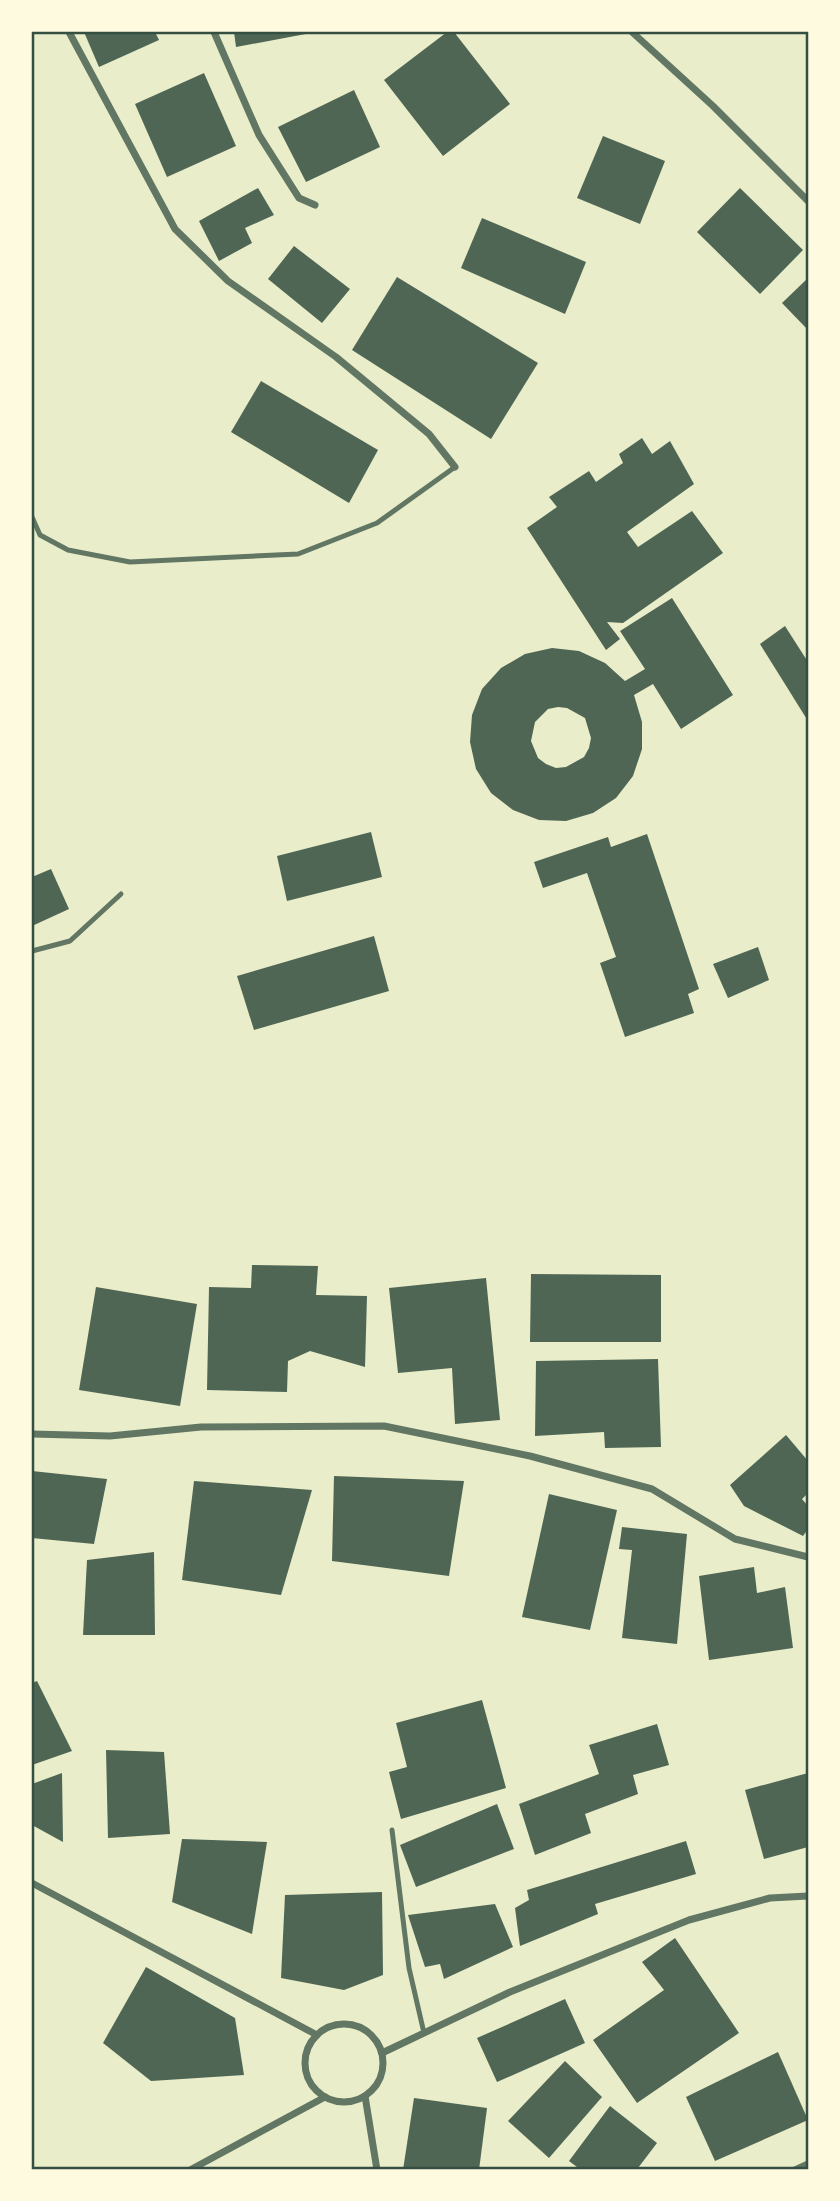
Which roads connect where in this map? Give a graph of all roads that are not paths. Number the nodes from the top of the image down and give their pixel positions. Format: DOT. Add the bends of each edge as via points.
graph roads {
  1 [pos="69,32"];
  2 [pos="214,32"];
  3 [pos="632,32"];
  4 [pos="808,201"];
  5 [pos="315,205"];
  6 [pos="455,467"];
  7 [pos="32,517"];
  8 [pos="121,894"];
  9 [pos="32,951"];
  10 [pos="32,1434"];
  11 [pos="808,1557"];
  12 [pos="393,1830"];
  13 [pos="32,1883"];
  14 [pos="808,1896"];
  15 [pos="424,2033"];
  16 [pos="317,2035"];
  17 [pos="382,2053"];
  18 [pos="365,2096"];
  19 [pos="325,2097"];
  20 [pos="808,2164"];
  21 [pos="190,2169"];
  22 [pos="377,2169"];
  23 [pos="795,2169"];
  1 -- 6 [label="street" via="174,229 228,281 336,357 429,434"];
  2 -- 5 [label="street" via="259,135 299,198"];
  3 -- 4 [label="street"];
  6 -- 7 [label="lane" via="377,523 298,554 130,562 68,550 40,535"];
  8 -- 9 [label="lane" via="71,941"];
  10 -- 11 [label="street" via="110,1436 201,1427 384,1426 530,1456 652,1489 735,1539"];
  12 -- 15 [label="lane" via="409,1968"];
  13 -- 16 [label="street"];
  14 -- 15 [label="street" via="770,1898 689,1920 510,1992"];
  15 -- 17 [label="street"];
  16 -- 17 [label="street" via="337,2024 355,2025 367,2031"];
  16 -- 19 [label="street" via="305,2057 305,2070 310,2083"];
  17 -- 18 [label="street" via="381,2074"];
  18 -- 19 [label="street" via="352,2101"];
  18 -- 22 [label="street"];
  19 -- 21 [label="street"];
  20 -- 23 [label="street"];
}
